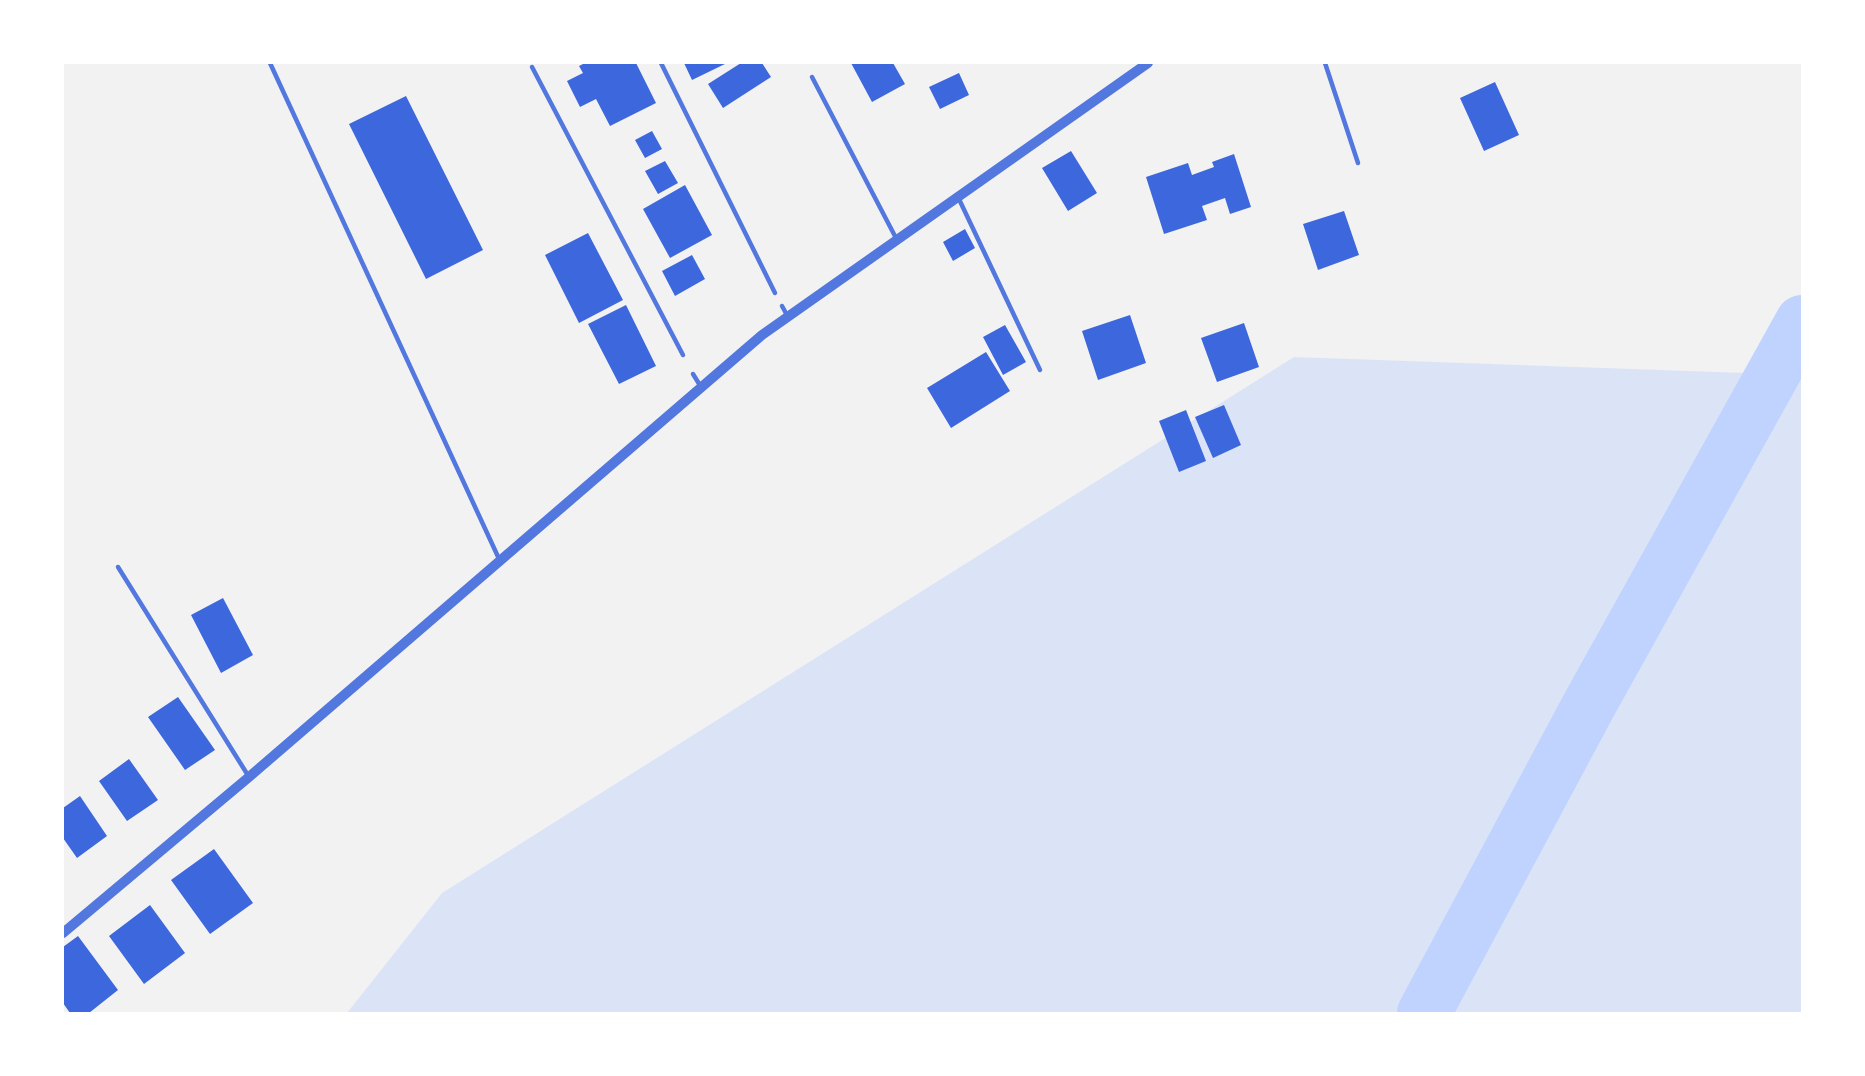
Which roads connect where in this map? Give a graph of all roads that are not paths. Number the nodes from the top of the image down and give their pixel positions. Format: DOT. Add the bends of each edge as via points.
graph roads {
  1 [pos="270,63"];
  2 [pos="661,63"];
  3 [pos="1148,63"];
  4 [pos="1325,63"];
  5 [pos="532,67"];
  6 [pos="812,77"];
  7 [pos="1358,164"];
  8 [pos="958,197"];
  9 [pos="897,240"];
  10 [pos="775,293"];
  11 [pos="782,306"];
  12 [pos="788,317"];
  13 [pos="683,356"];
  14 [pos="1040,370"];
  15 [pos="693,374"];
  16 [pos="701,387"];
  17 [pos="500,561"];
  18 [pos="118,567"];
  19 [pos="249,777"];
  20 [pos="63,933"];
  1 -- 17 [label="lane"];
  2 -- 10 [label="lane"];
  3 -- 8 [label="street"];
  4 -- 7 [label="lane"];
  5 -- 13 [label="lane"];
  6 -- 9 [label="lane"];
  8 -- 9 [label="street"];
  8 -- 14 [label="lane"];
  9 -- 12 [label="street"];
  11 -- 12 [label="lane"];
  12 -- 16 [label="street"];
  15 -- 16 [label="lane"];
  16 -- 17 [label="street"];
  17 -- 19 [label="street"];
  18 -- 19 [label="lane"];
  19 -- 20 [label="street"];
}
